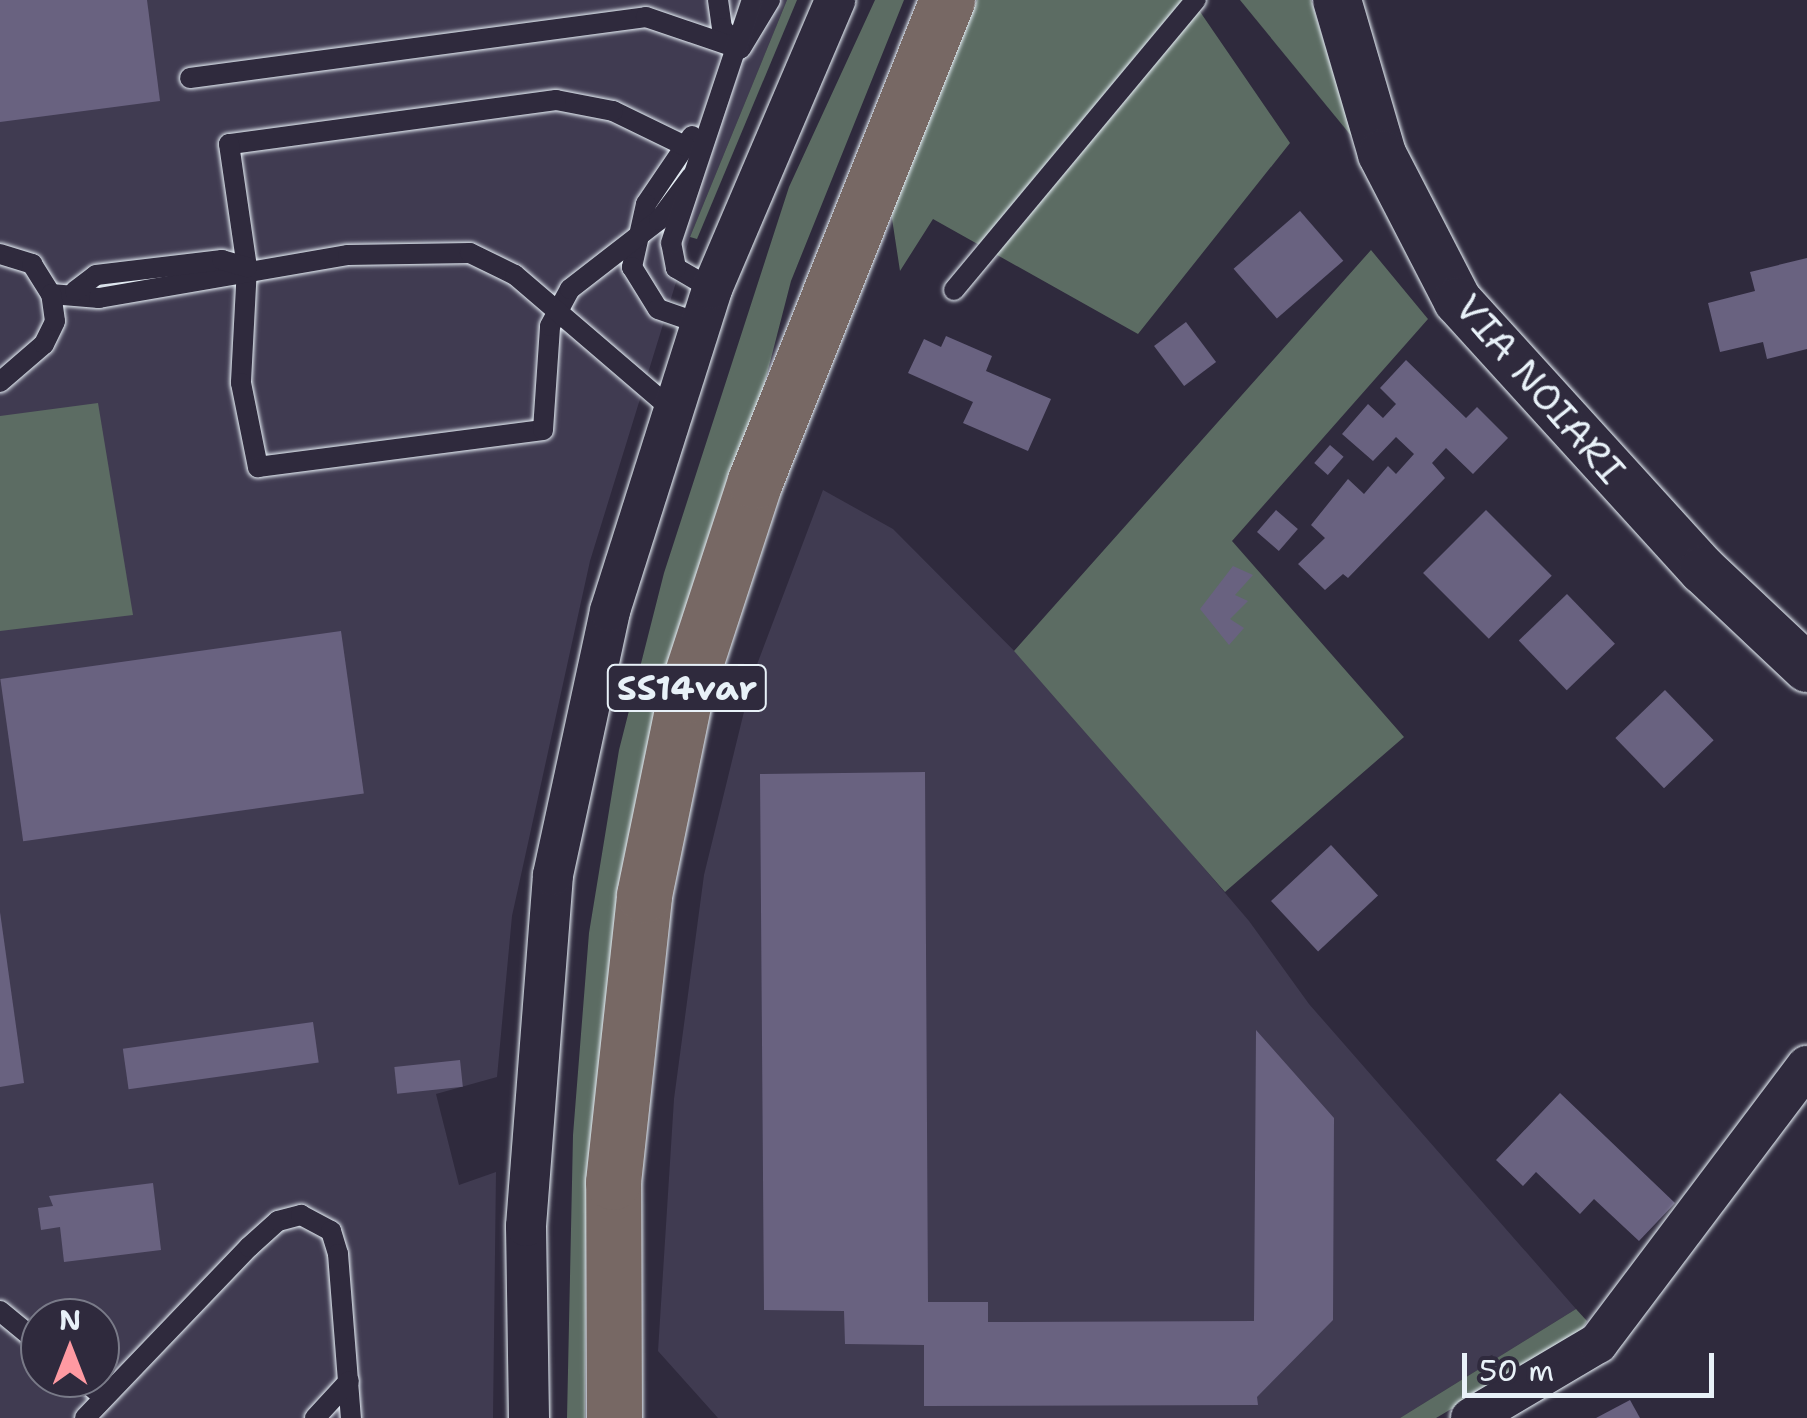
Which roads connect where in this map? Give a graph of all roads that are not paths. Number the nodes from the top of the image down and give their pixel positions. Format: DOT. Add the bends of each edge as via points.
graph roads {
  1 [pos="718,0"];
  2 [pos="752,0"];
  3 [pos="770,0"];
  4 [pos="835,0"];
  5 [pos="947,0"];
  6 [pos="1196,0"];
  7 [pos="1337,0"];
  8 [pos="740,50"];
  9 [pos="190,78"];
  10 [pos="715,107"];
  11 [pos="685,146"];
  12 [pos="691,177"];
  13 [pos="634,240"];
  14 [pos="0,254"];
  15 [pos="248,268"];
  16 [pos="954,290"];
  17 [pos="52,294"];
  18 [pos="707,306"];
  19 [pos="558,312"];
  20 [pos="0,382"];
  21 [pos="670,408"];
  22 [pos="1807,668"];
  23 [pos="1807,1066"];
  24 [pos="0,1311"];
  25 [pos="20,1328"];
  26 [pos="120,1380"];
  27 [pos="349,1380"];
  28 [pos="103,1398"];
  29 [pos="85,1418"];
  30 [pos="316,1418"];
  31 [pos="351,1418"];
  32 [pos="529,1418"];
  33 [pos="614,1418"];
  34 [pos="1471,1418"];
  1 -- 8 [label="lane" via="722,28"];
  2 -- 8 [label="lane"];
  3 -- 8 [label="lane"];
  4 -- 18 [label="street"];
  5 -- 33 [label="highway, SS14var" via="756,481 685,695 644,895 613,1182"];
  6 -- 16 [label="lane"];
  7 -- 22 [label="street, VIA NOIARI" via="1382,154 1458,301 1703,570"];
  8 -- 9 [label="lane" via="646,17"];
  8 -- 10 [label="lane"];
  10 -- 11 [label="lane"];
  10 -- 12 [label="lane"];
  11 -- 13 [label="lane" via="646,204"];
  11 -- 15 [label="lane" via="614,111 556,100 230,144"];
  12 -- 13 [label="lane"];
  12 -- 18 [label="lane" via="671,257"];
  13 -- 18 [label="lane" via="641,289 658,309"];
  13 -- 19 [label="lane" via="570,289"];
  14 -- 17 [label="lane" via="32,264"];
  15 -- 17 [label="lane" via="222,260 96,275 75,291"];
  15 -- 19 [label="lane" via="422,249 470,254 514,275"];
  15 -- 19 [label="lane" via="241,383 258,467 544,430 543,368"];
  17 -- 20 [label="lane" via="54,321 44,344"];
  18 -- 21 [label="street"];
  19 -- 21 [label="lane"];
  21 -- 32 [label="street" via="610,610 553,875 526,1226"];
  23 -- 34 [label="street" via="1598,1343"];
  24 -- 25 [label="lane"];
  26 -- 27 [label="lane" via="248,1247 278,1221 302,1214 332,1231"];
  27 -- 30 [label="lane"];
  27 -- 31 [label="lane"];
  28 -- 29 [label="lane"];
}
